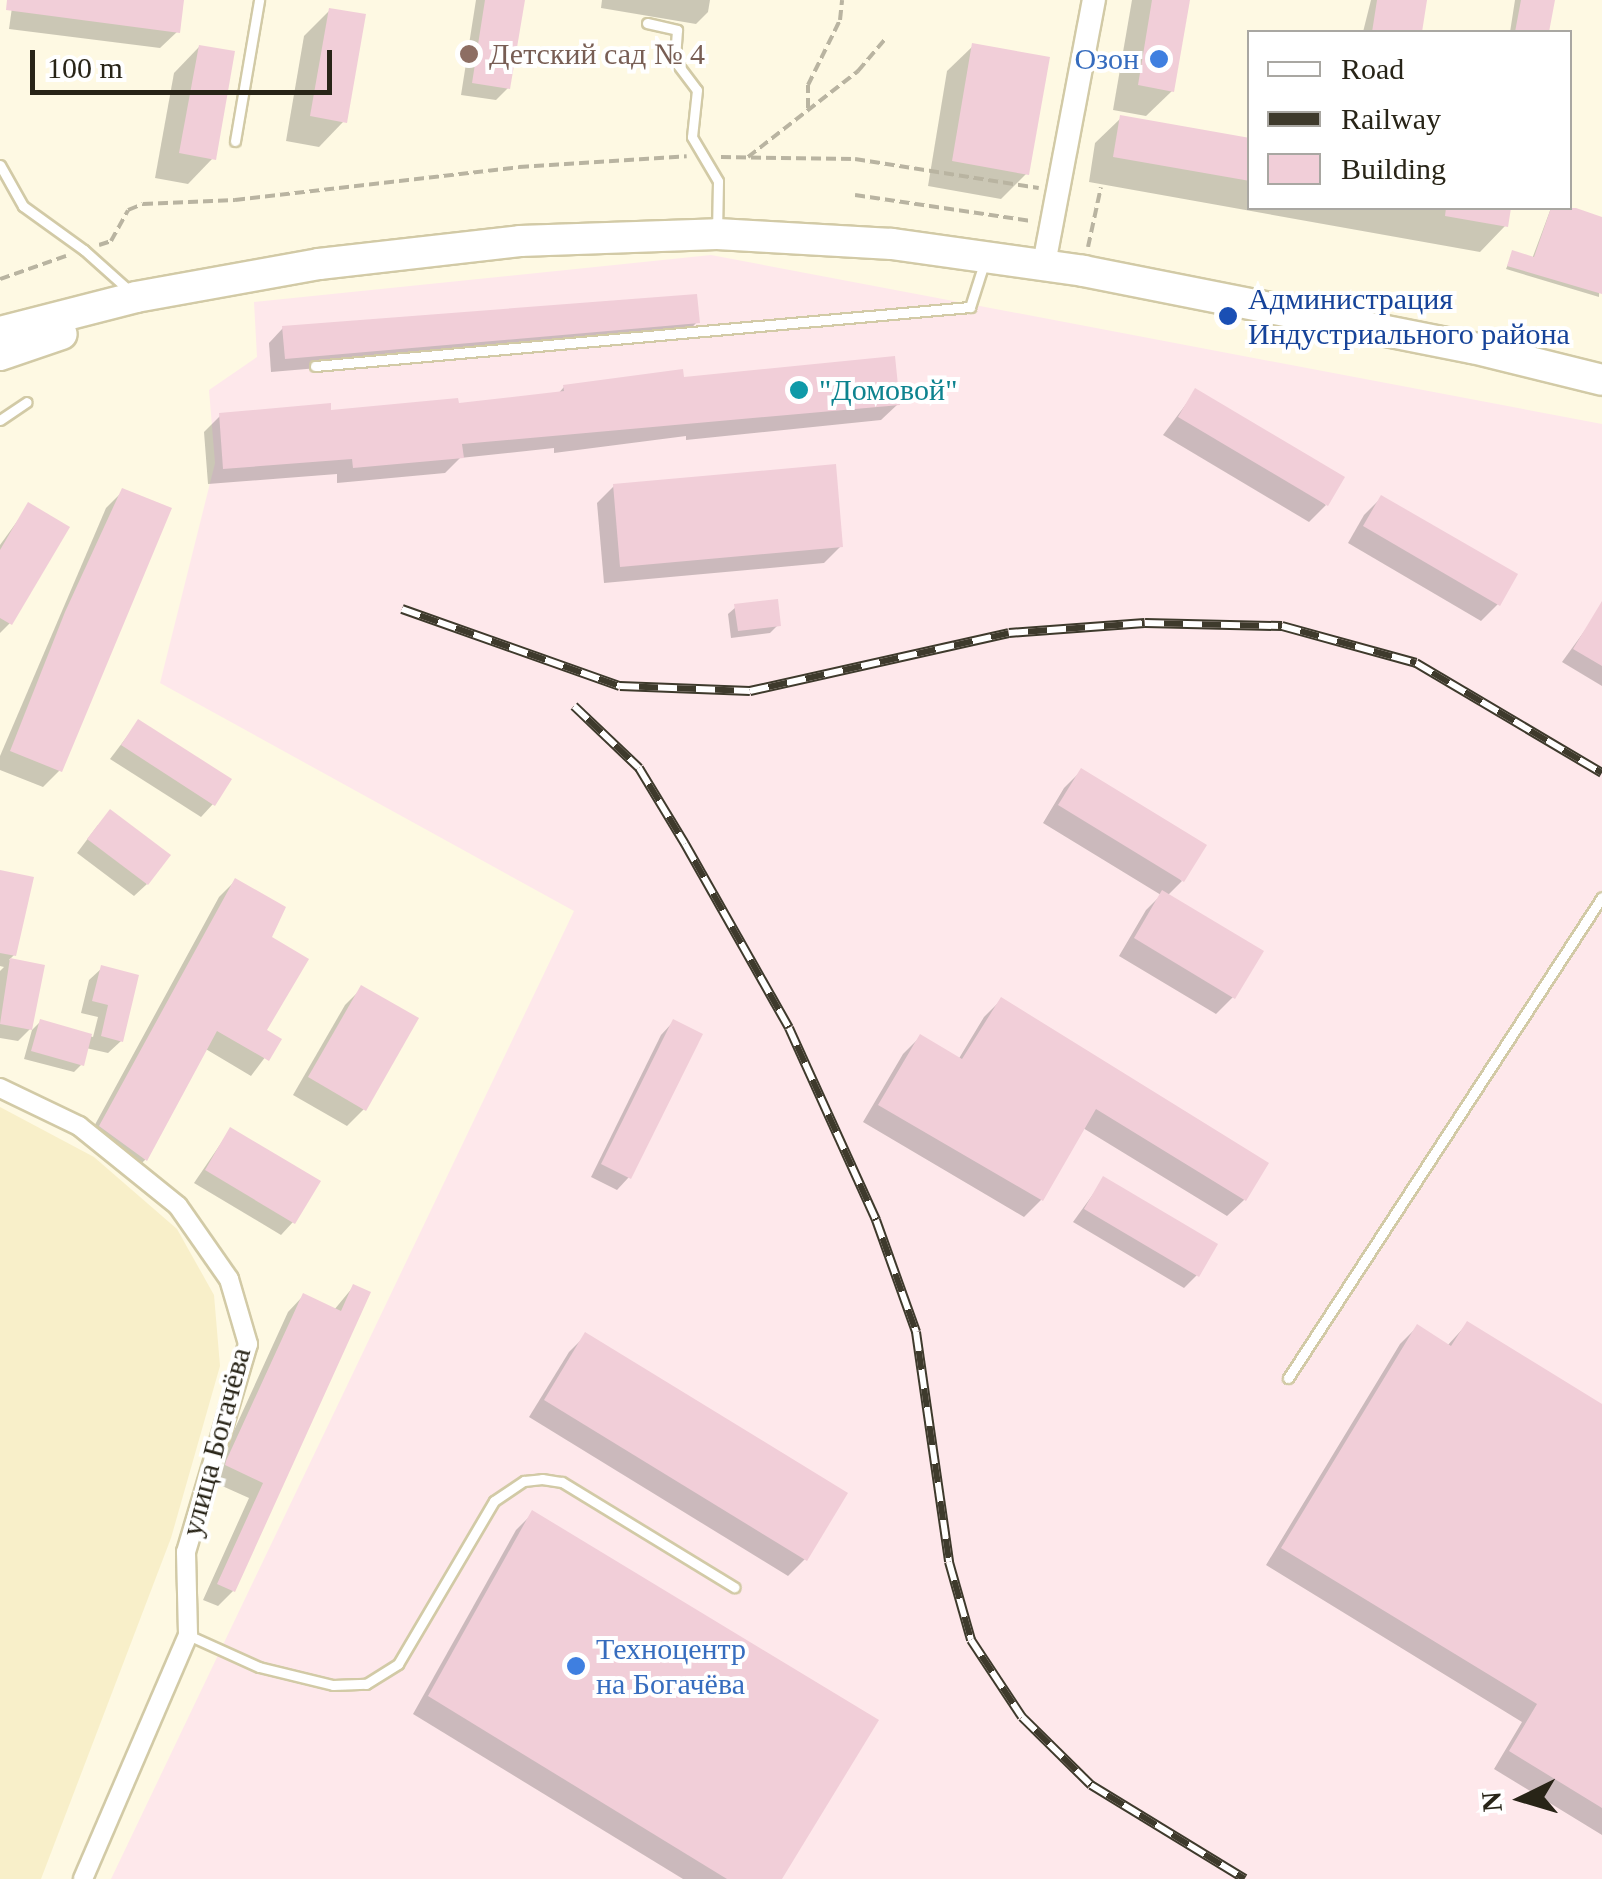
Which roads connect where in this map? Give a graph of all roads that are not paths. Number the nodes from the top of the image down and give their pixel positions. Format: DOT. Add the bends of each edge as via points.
graph roads {
  1 [pos="259,0"];
  2 [pos="1094,0"];
  3 [pos="647,22"];
  4 [pos="236,141"];
  5 [pos="0,165"];
  6 [pos="717,234"];
  7 [pos="986,255"];
  8 [pos="1044,264"];
  9 [pos="136,297"];
  10 [pos="0,332"];
  11 [pos="0,355"];
  12 [pos="315,366"];
  13 [pos="1602,380"];
  14 [pos="26,402"];
  15 [pos="0,420"];
  16 [pos="1602,896"];
  17 [pos="0,1088"];
  18 [pos="1288,1378"];
  19 [pos="734,1586"];
  20 [pos="188,1635"];
  21 [pos="82,1879"];
  1 -- 4 [label="lane"];
  2 -- 8 [label="street"];
  3 -- 6 [label="lane" via="677,30 675,61 697,90 692,137 718,181"];
  5 -- 9 [label="lane" via="23,206"];
  6 -- 7 [label="main road"];
  6 -- 9 [label="main road" via="520,240 319,264"];
  7 -- 8 [label="main road"];
  7 -- 12 [label="lane" via="970,308"];
  8 -- 13 [label="main road"];
  9 -- 10 [label="main road"];
  9 -- 11 [label="main road" via="91,324"];
  14 -- 15 [label="lane"];
  16 -- 18 [label="lane"];
  17 -- 20 [label="street, улица Богачёва" via="79,1126 178,1206 229,1279 248,1344 186,1552"];
  19 -- 20 [label="lane" via="562,1482 542,1479 524,1481 494,1501 398,1664 366,1684 333,1684 259,1667"];
  20 -- 21 [label="street"];
}
